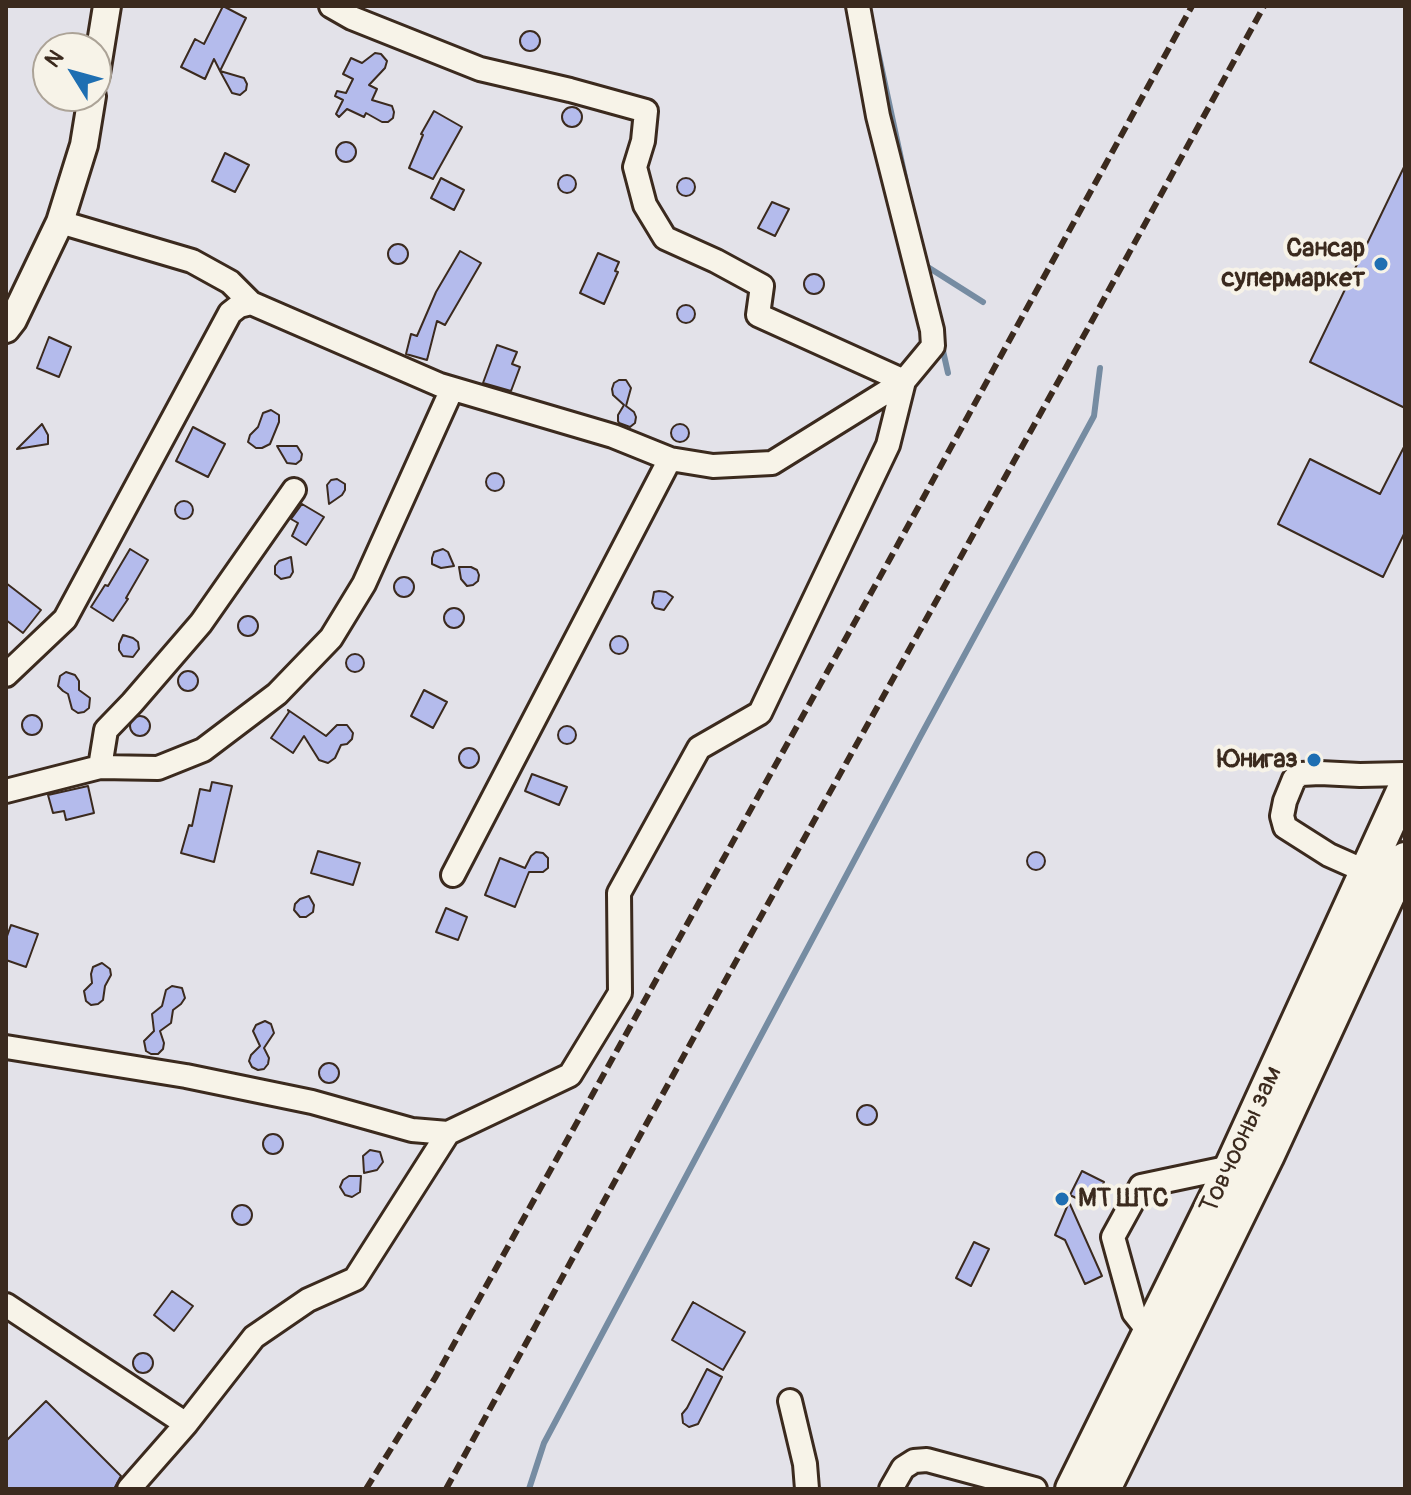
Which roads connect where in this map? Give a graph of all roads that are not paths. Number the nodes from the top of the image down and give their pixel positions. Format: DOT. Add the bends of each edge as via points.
graph roads {
  1 [pos="107,6"];
  2 [pos="331,6"];
  3 [pos="858,6"];
  4 [pos="103,32"];
  5 [pos="89,112"];
  6 [pos="60,222"];
  7 [pos="251,303"];
  8 [pos="6,329"];
  9 [pos="904,381"];
  10 [pos="452,389"];
  11 [pos="670,459"];
  12 [pos="294,490"];
  13 [pos="6,675"];
  14 [pos="100,767"];
  15 [pos="1405,774"];
  16 [pos="1405,787"];
  17 [pos="6,791"];
  18 [pos="1405,859"];
  19 [pos="1365,871"];
  20 [pos="453,875"];
  21 [pos="6,1047"];
  22 [pos="448,1133"];
  23 [pos="1231,1167"];
  24 [pos="6,1305"];
  25 [pos="1150,1333"];
  26 [pos="790,1401"];
  27 [pos="186,1424"];
  28 [pos="962,1480"];
  29 [pos="1001,1484"];
  30 [pos="129,1489"];
  31 [pos="807,1489"];
  32 [pos="891,1489"];
  33 [pos="1035,1489"];
  34 [pos="1072,1489"];
  35 [pos="1104,1489"];
  1 -- 4 [label="main road"];
  2 -- 9 [label="street" via="480,69 646,111 635,167 645,205 665,238 762,286 758,315"];
  3 -- 9 [label="street" via="878,116 932,330 933,346"];
  5 -- 6 [label="main road"];
  6 -- 7 [label="street" via="192,261 230,282"];
  6 -- 8 [label="main road"];
  7 -- 10 [label="street"];
  7 -- 13 [label="street" via="230,313 65,619"];
  9 -- 11 [label="street" via="772,463 713,466"];
  9 -- 22 [label="street" via="888,445 760,713 699,748 619,893 620,993 570,1075"];
  10 -- 11 [label="street" via="613,436"];
  10 -- 14 [label="street" via="364,584 331,638 277,694 203,750 158,768"];
  11 -- 20 [label="street"];
  12 -- 14 [label="street" via="201,623 106,730"];
  14 -- 17 [label="street"];
  15 -- 19 [label="street" via="1301,774 1294,779 1282,816 1285,827"];
  16 -- 19 [label="highway, Товчооны зам"];
  18 -- 35 [label="highway, Товчооны зам"];
  19 -- 23 [label="highway, Товчооны зам"];
  21 -- 22 [label="street" via="186,1076 412,1130"];
  22 -- 27 [label="street" via="355,1279 308,1300 254,1337"];
  23 -- 25 [label="highway, Товчооны зам"];
  23 -- 25 [label="street" via="1141,1186 1113,1237 1134,1313"];
  24 -- 27 [label="street"];
  25 -- 34 [label="highway, Товчооны зам"];
  26 -- 31 [label="street"];
  27 -- 30 [label="street"];
  28 -- 29 [label="street"];
  28 -- 32 [label="street" via="927,1460 914,1461 903,1468"];
  29 -- 33 [label="street"];
}
